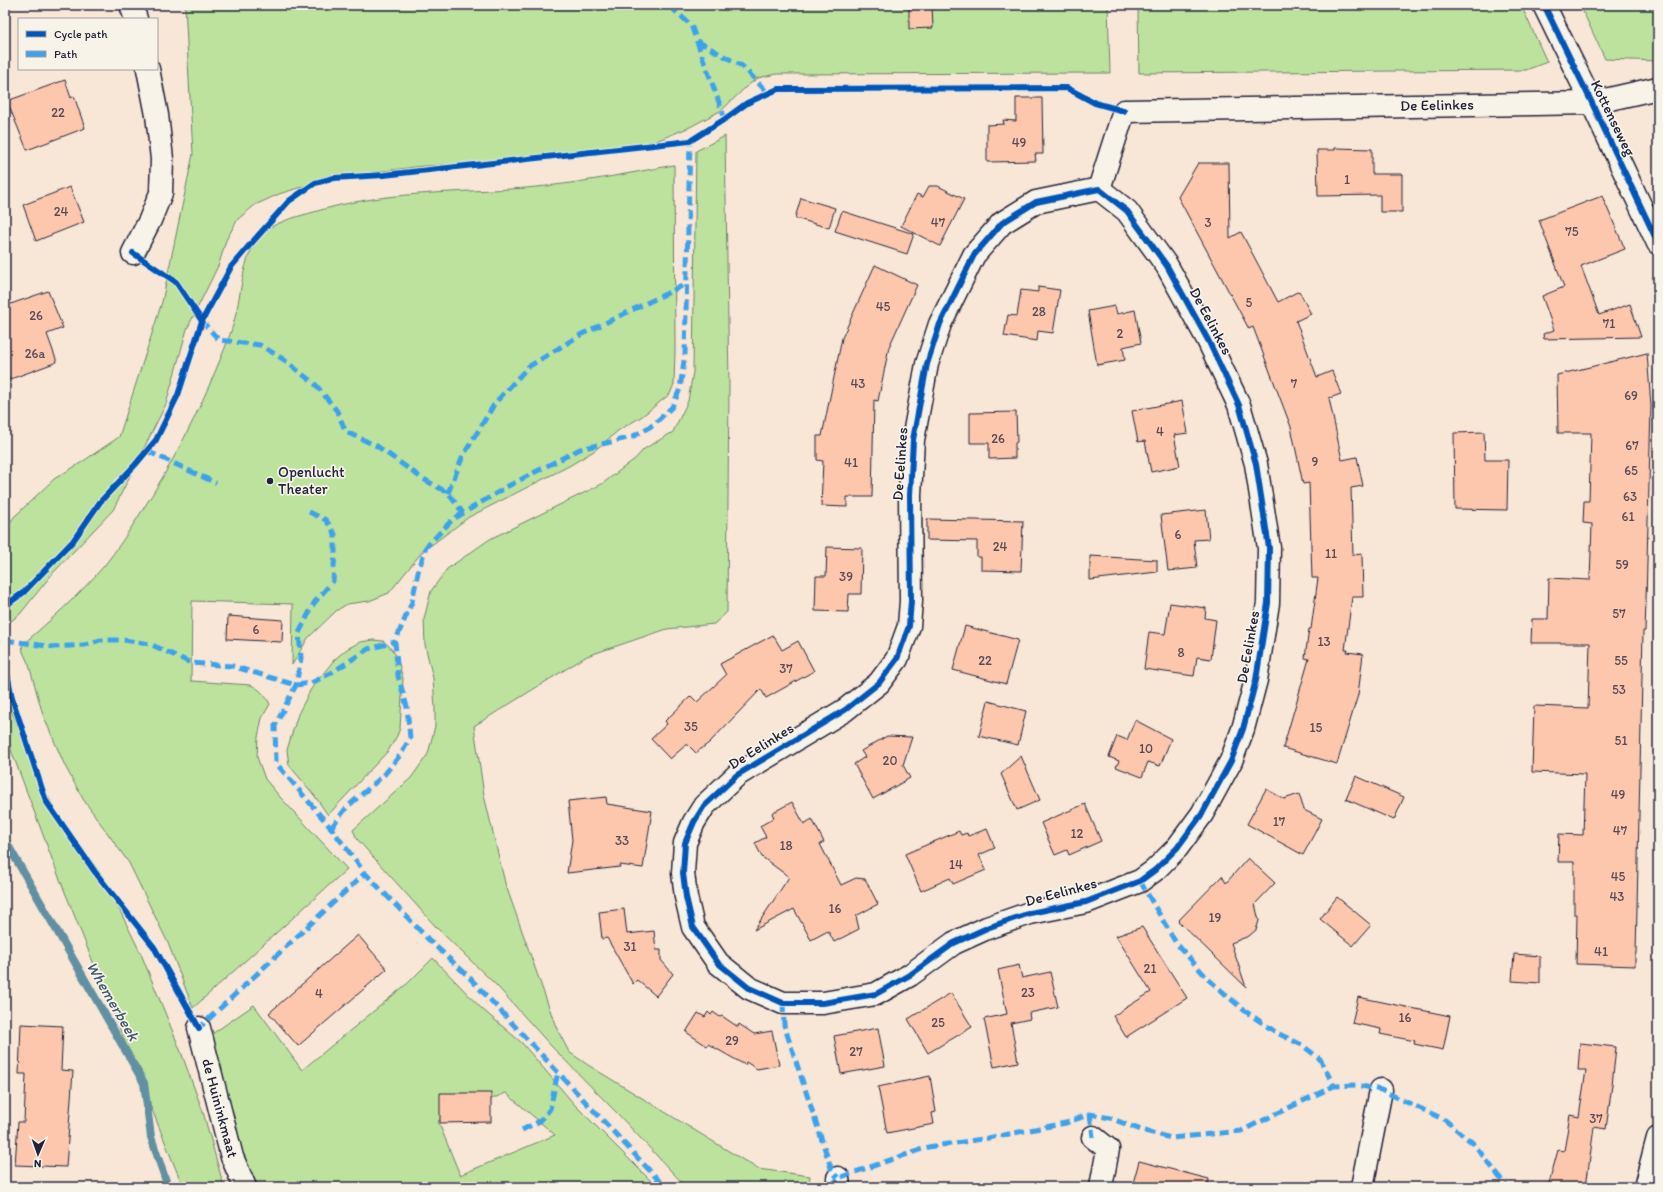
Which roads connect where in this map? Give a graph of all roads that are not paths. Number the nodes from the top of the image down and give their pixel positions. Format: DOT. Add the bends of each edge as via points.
graph roads {
  1 [pos="131,5"];
  2 [pos="1544,5"];
  3 [pos="136,18"];
  4 [pos="148,70"];
  5 [pos="1658,88"];
  6 [pos="1592,102"];
  7 [pos="1099,189"];
  8 [pos="1658,243"];
  9 [pos="133,253"];
  10 [pos="198,1028"];
  11 [pos="1381,1090"];
  12 [pos="1093,1137"];
  13 [pos="1658,1138"];
  14 [pos="245,1187"];
  15 [pos="1101,1187"];
  16 [pos="1362,1187"];
  17 [pos="1645,1187"];
  1 -- 3 [label="street"];
  2 -- 6 [label="street, Kottenseweg"];
  4 -- 9 [label="street" via="162,160 161,193"];
  5 -- 6 [label="street"];
  6 -- 7 [label="street, De Eelinkes" via="1124,111"];
  6 -- 8 [label="street, Kottenseweg"];
  7 -- 7 [label="street, De Eelinkes" via="1036,202 1002,224 974,255 940,324 927,364 913,440 910,496 911,602 909,626 897,659 879,683 845,710 737,775 704,806 694,822 685,844 683,873 693,927 718,963 749,988 783,1002 823,1003 876,994 910,975 954,943 987,928 1030,913 1086,902 1140,881 1177,848 1202,814 1231,761 1243,729 1256,680 1268,603 1268,548 1256,464 1239,405 1208,340 1167,266 1126,211"];
  10 -- 14 [label="street, de Huininkmaat" via="232,1157"];
  11 -- 16 [label="street"];
  12 -- 15 [label="street" via="1108,1149"];
  13 -- 17 [label="street"];
}
